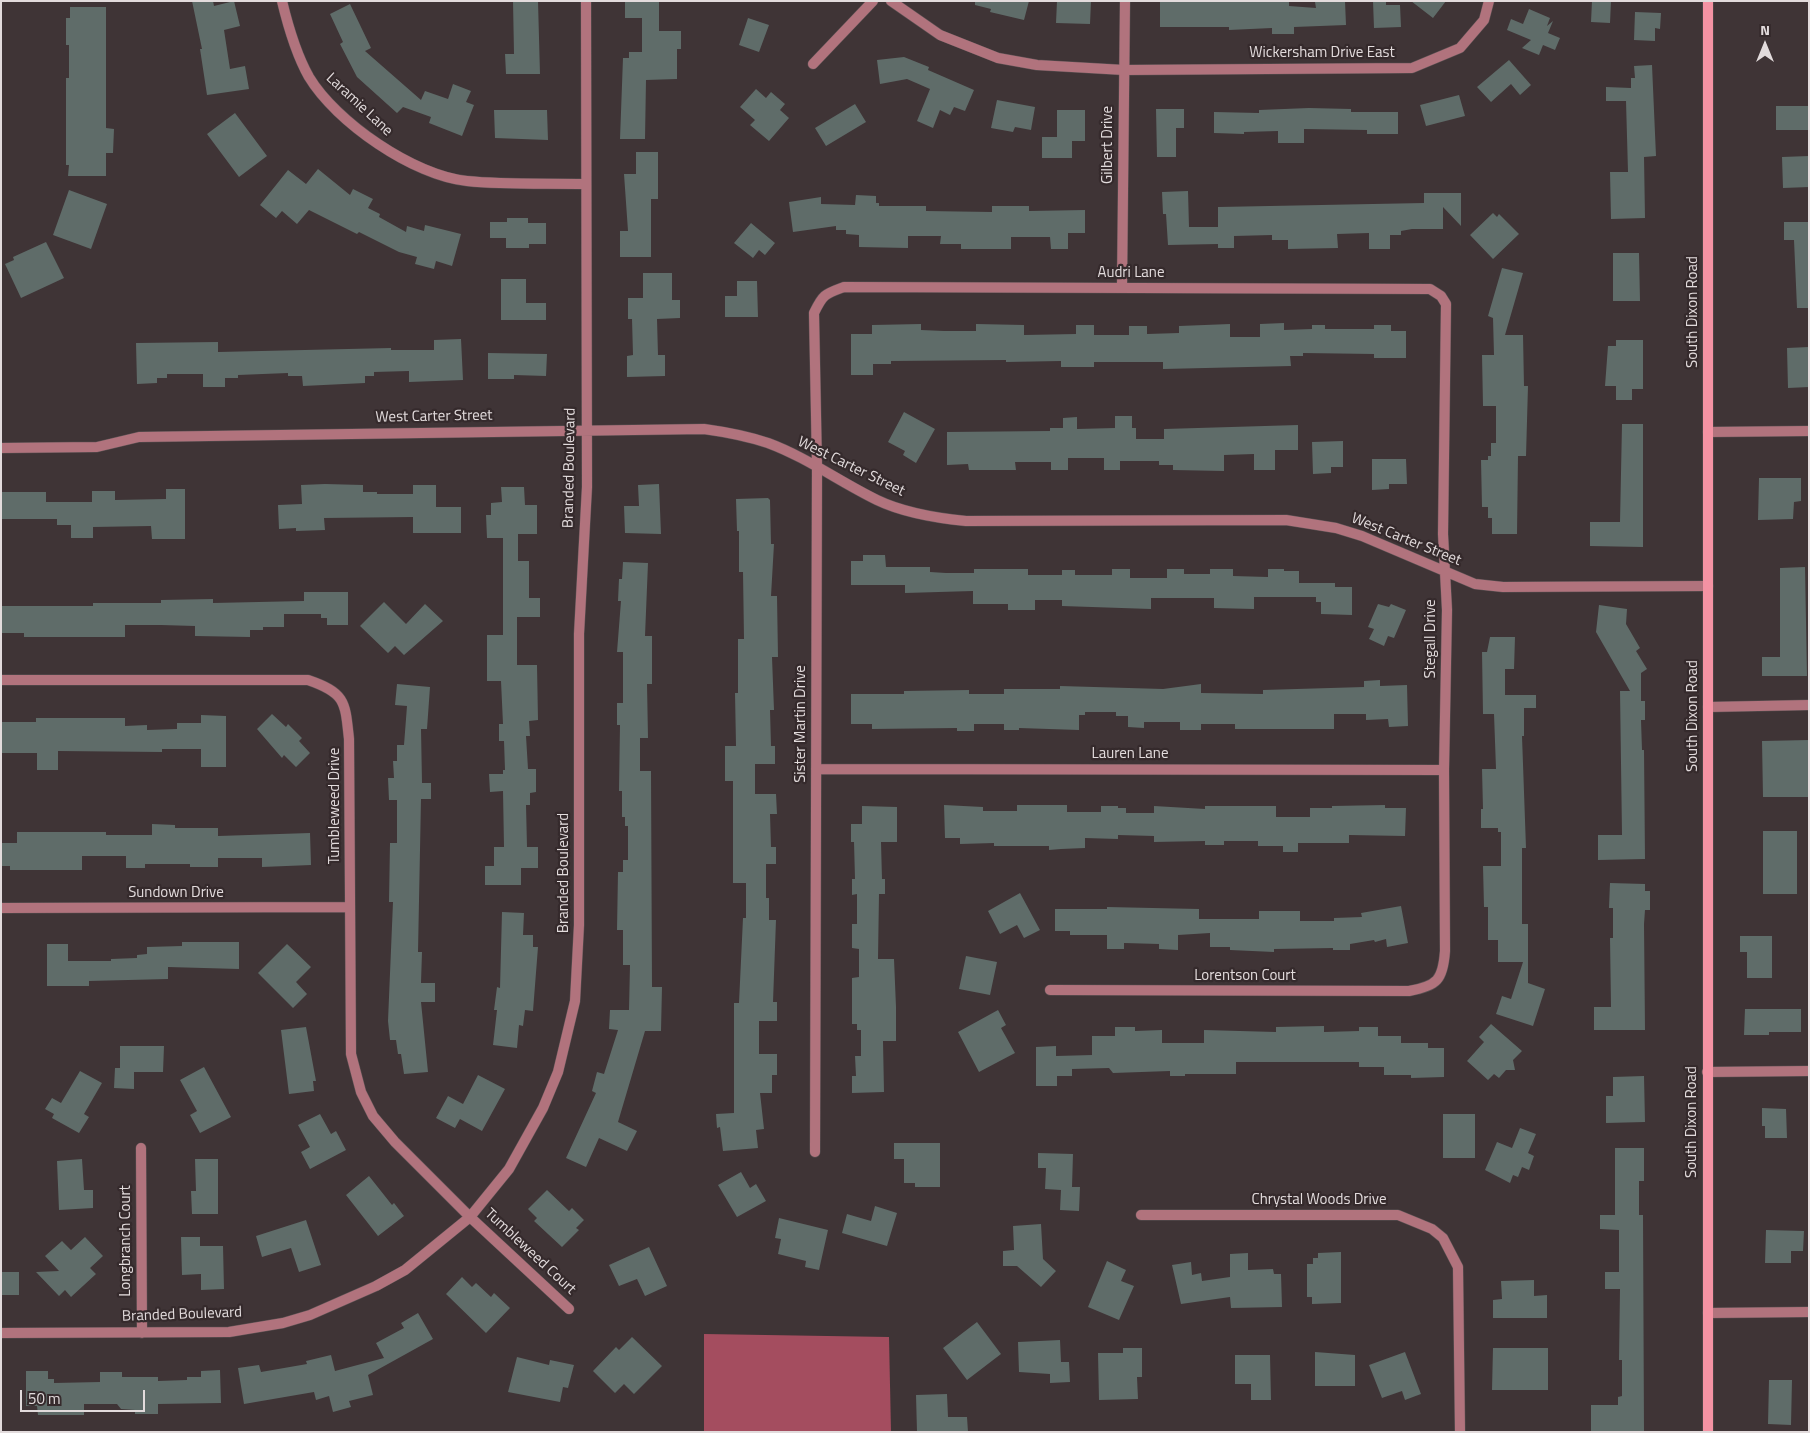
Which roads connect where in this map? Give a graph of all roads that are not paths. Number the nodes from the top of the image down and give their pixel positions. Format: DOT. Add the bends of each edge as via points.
graph roads {
  1 [pos="282,1"];
  2 [pos="586,1"];
  3 [pos="873,1"];
  4 [pos="892,1"];
  5 [pos="1124,1"];
  6 [pos="1489,1"];
  7 [pos="1708,1"];
  8 [pos="813,64"];
  9 [pos="1124,70"];
  10 [pos="586,184"];
  11 [pos="1122,288"];
  12 [pos="1441,296"];
  13 [pos="821,298"];
  14 [pos="586,430"];
  15 [pos="1708,432"];
  16 [pos="1809,432"];
  17 [pos="1,448"];
  18 [pos="816,466"];
  19 [pos="1445,571"];
  20 [pos="1708,586"];
  21 [pos="1,680"];
  22 [pos="1809,705"];
  23 [pos="1708,707"];
  24 [pos="816,769"];
  25 [pos="1444,770"];
  26 [pos="350,906"];
  27 [pos="1,908"];
  28 [pos="1437,980"];
  29 [pos="1050,990"];
  30 [pos="1809,1071"];
  31 [pos="1707,1072"];
  32 [pos="141,1148"];
  33 [pos="815,1152"];
  34 [pos="1141,1215"];
  35 [pos="470,1217"];
  36 [pos="570,1309"];
  37 [pos="1809,1312"];
  38 [pos="1708,1313"];
  39 [pos="1,1333"];
  40 [pos="142,1333"];
  41 [pos="1460,1432"];
  42 [pos="1708,1432"];
  1 -- 10 [label="street, Laramie Lane" via="288,27 309,76 325,98 387,151 428,171 466,181"];
  2 -- 10 [label="street, Branded Boulevard"];
  3 -- 8 [label="street"];
  4 -- 9 [label="street, Wickersham Drive East" via="940,36 998,58 1037,66"];
  5 -- 9 [label="street, Gilbert Drive"];
  6 -- 9 [label="street, Wickersham Drive East" via="1484,20 1460,48 1412,68"];
  7 -- 15 [label="main road, South Dixon Road"];
  9 -- 11 [label="street, Gilbert Drive"];
  10 -- 14 [label="street, Branded Boulevard"];
  11 -- 12 [label="street, Audri Lane" via="1420,288 1430,289"];
  11 -- 13 [label="street, Audri Lane" via="844,287"];
  12 -- 19 [label="street, Stegall Drive" via="1446,304"];
  13 -- 18 [label="street, Sister Martin Drive" via="814,313"];
  14 -- 17 [label="street, West Carter Street" via="139,437 97,447"];
  14 -- 18 [label="street, West Carter Street" via="704,429 768,444"];
  14 -- 35 [label="street, Branded Boulevard" via="587,487 579,634 579,925 575,1001 558,1072 543,1108 509,1170"];
  15 -- 16 [label="street"];
  15 -- 20 [label="main road, South Dixon Road"];
  18 -- 19 [label="street, West Carter Street" via="877,500 935,518 966,521 1286,520 1336,528"];
  18 -- 24 [label="street, Sister Martin Drive"];
  19 -- 20 [label="street, West Carter Street" via="1476,584 1503,587"];
  19 -- 25 [label="street, Stegall Drive"];
  20 -- 23 [label="main road, South Dixon Road"];
  21 -- 26 [label="street, Tumbleweed Drive" via="308,680 328,687 345,704 349,739"];
  22 -- 23 [label="street"];
  23 -- 31 [label="main road, South Dixon Road"];
  24 -- 25 [label="street, Lauren Lane"];
  24 -- 33 [label="street, Sister Martin Drive"];
  25 -- 28 [label="street, Stegall Drive" via="1445,951"];
  26 -- 27 [label="street, Sundown Drive"];
  26 -- 35 [label="street, Tumbleweed Drive" via="351,1054 361,1092 373,1116 395,1142"];
  28 -- 29 [label="street, Lorentson Court" via="1429,988 1409,991"];
  30 -- 31 [label="street"];
  31 -- 38 [label="main road, South Dixon Road"];
  32 -- 40 [label="street, Longbranch Court"];
  34 -- 41 [label="street, Chrystal Woods Drive" via="1398,1215 1432,1229 1443,1238 1458,1267"];
  35 -- 36 [label="street, Tumbleweed Court"];
  35 -- 40 [label="street, Branded Boulevard" via="405,1270 310,1315 229,1332"];
  37 -- 38 [label="street"];
  38 -- 42 [label="main road, South Dixon Road"];
  39 -- 40 [label="street, Branded Boulevard"];
}
